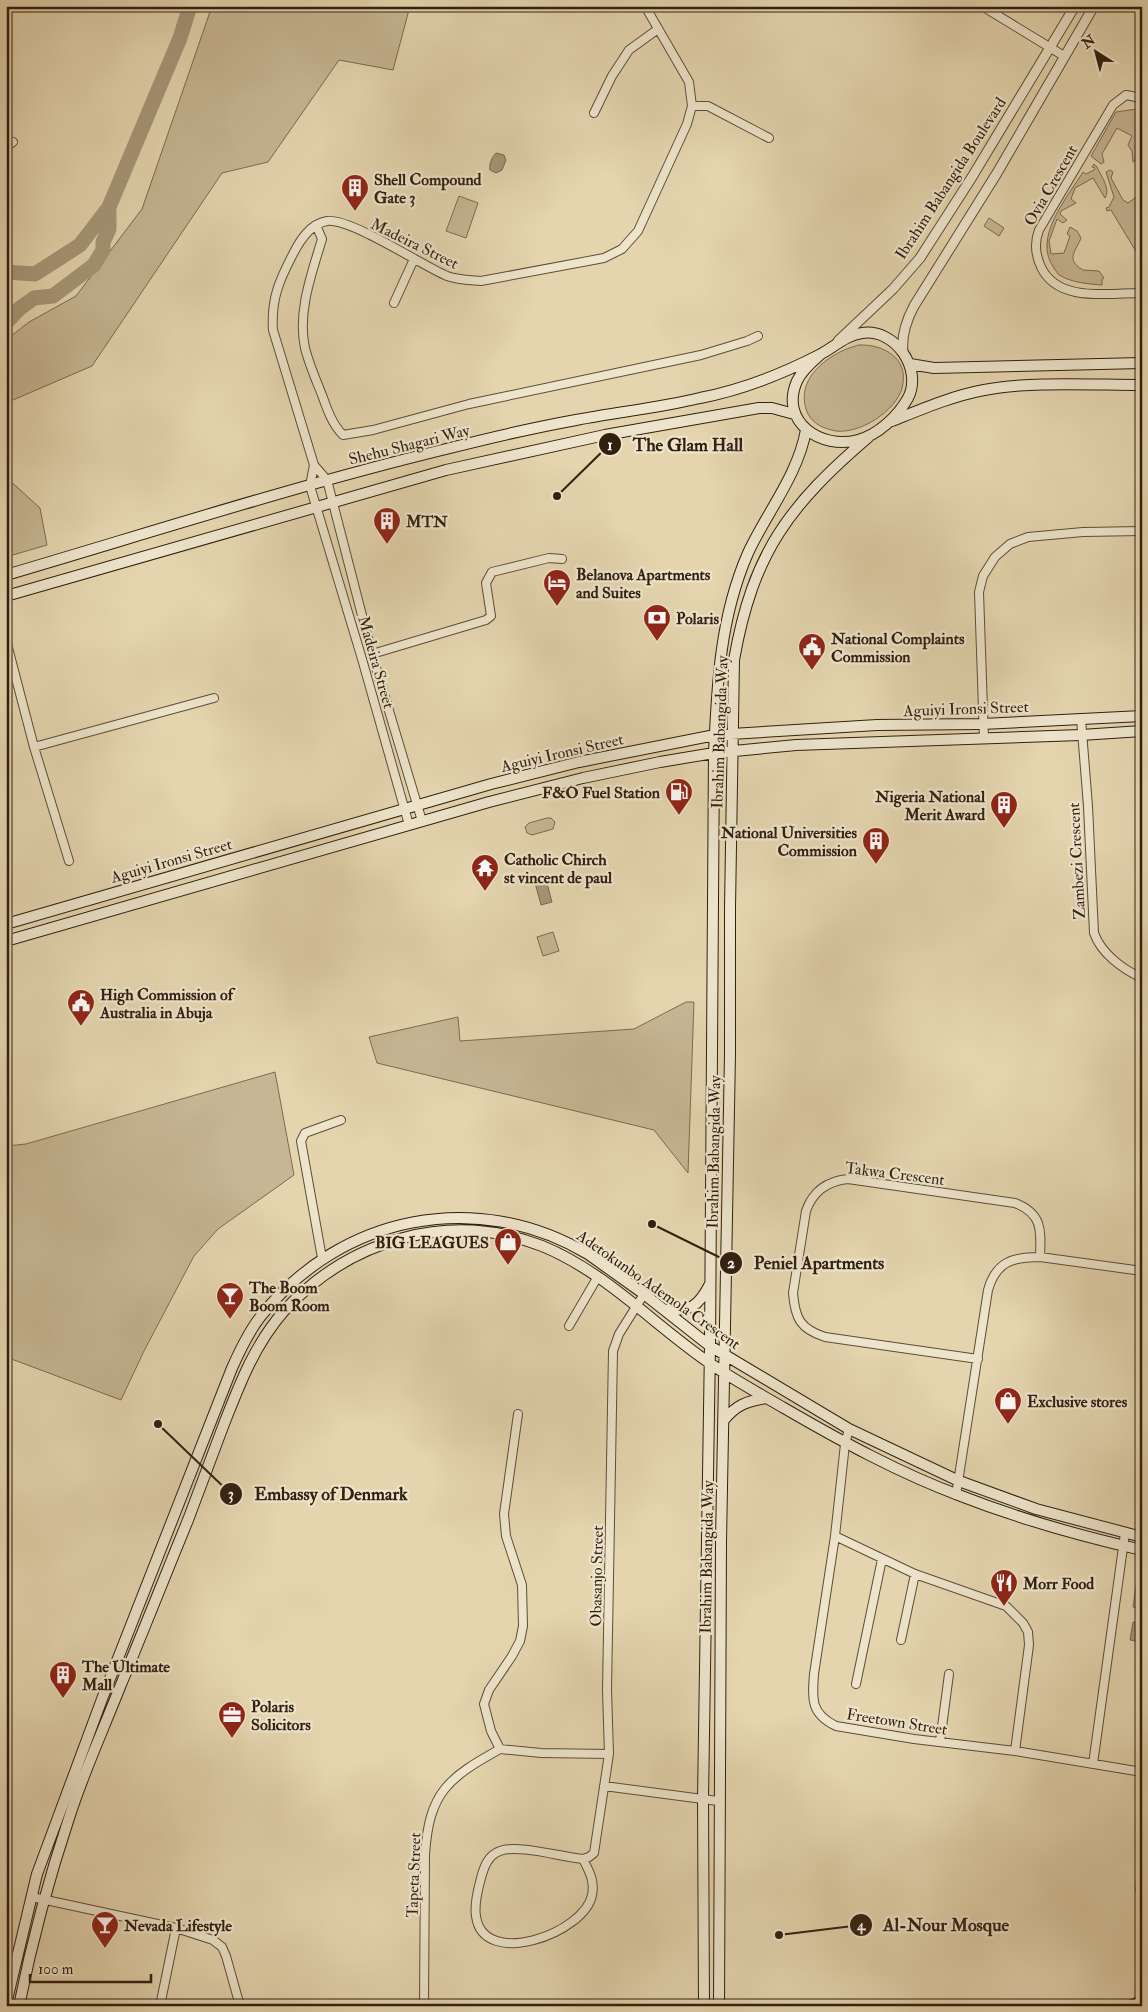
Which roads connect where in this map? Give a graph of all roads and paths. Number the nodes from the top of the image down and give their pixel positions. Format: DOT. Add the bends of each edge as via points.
graph roads {
  1 [pos="644,6"];
  2 [pos="982,6"];
  3 [pos="1074,6"];
  4 [pos="1094,6"];
  5 [pos="658,29"];
  6 [pos="1050,48"];
  7 [pos="1064,56"];
  8 [pos="1142,101"];
  9 [pos="692,106"];
  10 [pos="594,113"];
  11 [pos="769,138"];
  12 [pos="316,225"];
  13 [pos="414,259"];
  14 [pos="1142,293"];
  15 [pos="394,303"];
  16 [pos="758,336"];
  17 [pos="825,352"];
  18 [pos="903,353"];
  19 [pos="1142,363"];
  20 [pos="910,364"];
  21 [pos="1142,384"];
  22 [pos="794,414"];
  23 [pos="887,423"];
  24 [pos="806,430"];
  25 [pos="871,435"];
  26 [pos="314,465"];
  27 [pos="327,480"];
  28 [pos="310,486"];
  29 [pos="334,503"];
  30 [pos="316,508"];
  31 [pos="1142,531"];
  32 [pos="562,559"];
  33 [pos="6,575"];
  34 [pos="6,596"];
  35 [pos="6,640"];
  36 [pos="372,654"];
  37 [pos="214,698"];
  38 [pos="1142,716"];
  39 [pos="1081,719"];
  40 [pos="982,724"];
  41 [pos="1142,731"];
  42 [pos="733,732"];
  43 [pos="715,735"];
  44 [pos="1081,735"];
  45 [pos="984,739"];
  46 [pos="34,747"];
  47 [pos="733,752"];
  48 [pos="714,754"];
  49 [pos="417,804"];
  50 [pos="404,808"];
  51 [pos="422,821"];
  52 [pos="409,825"];
  53 [pos="69,861"];
  54 [pos="6,924"];
  55 [pos="6,941"];
  56 [pos="1142,978"];
  57 [pos="341,1120"];
  58 [pos="1040,1257"];
  59 [pos="322,1258"];
  60 [pos="1142,1271"];
  61 [pos="597,1278"];
  62 [pos="710,1284"];
  63 [pos="644,1294"];
  64 [pos="636,1306"];
  65 [pos="665,1310"];
  66 [pos="569,1326"];
  67 [pos="710,1346"];
  68 [pos="725,1356"];
  69 [pos="978,1359"];
  70 [pos="709,1363"];
  71 [pos="724,1373"];
  72 [pos="766,1398"];
  73 [pos="518,1414"];
  74 [pos="723,1421"];
  75 [pos="849,1429"];
  76 [pos="845,1444"];
  77 [pos="959,1481"];
  78 [pos="956,1495"];
  79 [pos="1125,1533"];
  80 [pos="835,1536"];
  81 [pos="1142,1537"];
  82 [pos="1124,1546"];
  83 [pos="1142,1550"];
  84 [pos="882,1559"];
  85 [pos="915,1574"];
  86 [pos="902,1640"];
  87 [pos="949,1674"];
  88 [pos="856,1684"];
  89 [pos="940,1742"];
  90 [pos="500,1749"];
  91 [pos="1015,1751"];
  92 [pos="609,1754"];
  93 [pos="1093,1764"];
  94 [pos="1142,1772"];
  95 [pos="604,1786"];
  96 [pos="703,1798"];
  97 [pos="718,1801"];
  98 [pos="583,1859"];
  99 [pos="1142,1867"];
  100 [pos="1142,1896"];
  101 [pos="32,1897"];
  102 [pos="43,1900"];
  103 [pos="176,1928"];
  104 [pos="1142,2002"];
  105 [pos="6,2004"];
  106 [pos="19,2006"];
  107 [pos="160,2006"];
  108 [pos="240,2006"];
  109 [pos="424,2006"];
  110 [pos="704,2006"];
  111 [pos="718,2006"];
  112 [pos="1132,2006"];
  1 -- 5 [label="street, Madeira Street"];
  2 -- 6 [label="street"];
  3 -- 6 [label="street, Ibrahim Babangida Boulevard"];
  4 -- 7 [label="street, Ibrahim Babangida Boulevard"];
  5 -- 9 [label="street, Madeira Street" via="689,82"];
  5 -- 10 [label="street" via="634,45 621,59"];
  6 -- 7 [label="street"];
  6 -- 17 [label="street, Ibrahim Babangida Boulevard" via="920,258 893,289"];
  7 -- 18 [label="street, Ibrahim Babangida Boulevard" via="997,173 914,306 905,326"];
  8 -- 14 [label="street, Ovia Crescent" via="1126,95 1113,105 1039,230 1035,247 1049,280 1064,290 1076,293"];
  9 -- 11 [label="street" via="708,106"];
  9 -- 13 [label="street, Madeira Street" via="687,124 638,231 622,249 604,258 481,281 460,280"];
  12 -- 13 [label="street, Madeira Street" via="340,222"];
  12 -- 16 [label="street" via="322,239 309,282 305,346 331,417 343,435 469,404 700,355"];
  12 -- 26 [label="street, Madeira Street" via="305,234 284,271 276,289 272,312 273,330"];
  13 -- 15 [label="street"];
  17 -- 18 [label="main road" via="851,337 873,333 893,343"];
  17 -- 22 [label="main road" via="797,379 793,392"];
  17 -- 27 [label="main road, Shehu Shagari Way" via="746,385 700,399 564,422"];
  18 -- 20 [label="main road"];
  19 -- 20 [label="main road" via="934,368"];
  20 -- 23 [label="main road" via="913,380 909,396"];
  21 -- 23 [label="main road" via="985,390 937,402"];
  22 -- 24 [label="main road"];
  22 -- 29 [label="main road" via="760,408 605,435 446,470"];
  23 -- 25 [label="main road"];
  24 -- 25 [label="main road" via="828,441 857,441"];
  24 -- 43 [label="main road, Ibrahim Babangida Way" via="802,449 748,554 731,602 718,668"];
  25 -- 42 [label="main road, Ibrahim Babangida Way" via="799,504 760,568 744,611 734,660"];
  26 -- 27 [label="street"];
  26 -- 28 [label="street, Madeira Street"];
  27 -- 28 [label="main road, Shehu Shagari Way"];
  27 -- 29 [label="street"];
  28 -- 30 [label="street, Madeira Street"];
  28 -- 33 [label="main road, Shehu Shagari Way"];
  29 -- 30 [label="main road"];
  29 -- 36 [label="street"];
  30 -- 34 [label="main road"];
  30 -- 50 [label="street, Madeira Street"];
  31 -- 40 [label="street" via="1028,537 1010,544 995,557 979,592"];
  32 -- 36 [label="street" via="549,558 492,572 486,583 490,616 486,620"];
  35 -- 46 [label="street"];
  36 -- 49 [label="street"];
  37 -- 46 [label="street"];
  38 -- 39 [label="main road, Aguiyi Ironsi Street"];
  39 -- 40 [label="main road, Aguiyi Ironsi Street"];
  39 -- 44 [label="street, Zambezi Crescent"];
  40 -- 42 [label="main road, Aguiyi Ironsi Street"];
  40 -- 45 [label="street"];
  41 -- 44 [label="main road, Aguiyi Ironsi Street"];
  42 -- 43 [label="main road, Aguiyi Ironsi Street"];
  42 -- 47 [label="main road, Ibrahim Babangida Way"];
  43 -- 48 [label="main road, Ibrahim Babangida Way"];
  43 -- 49 [label="main road, Aguiyi Ironsi Street" via="579,762"];
  44 -- 45 [label="main road, Aguiyi Ironsi Street"];
  44 -- 56 [label="street, Zambezi Crescent" via="1094,933 1098,944 1113,959"];
  45 -- 47 [label="main road, Aguiyi Ironsi Street" via="796,745"];
  46 -- 53 [label="street"];
  47 -- 48 [label="main road, Aguiyi Ironsi Street"];
  47 -- 68 [label="main road, Ibrahim Babangida Way"];
  48 -- 51 [label="main road, Aguiyi Ironsi Street" via="583,778"];
  48 -- 62 [label="main road, Ibrahim Babangida Way"];
  49 -- 50 [label="main road, Aguiyi Ironsi Street"];
  49 -- 51 [label="street"];
  50 -- 52 [label="street, Madeira Street"];
  50 -- 54 [label="main road, Aguiyi Ironsi Street"];
  51 -- 52 [label="main road, Aguiyi Ironsi Street"];
  52 -- 55 [label="main road, Aguiyi Ironsi Street"];
  57 -- 59 [label="street" via="305,1133 301,1141"];
  58 -- 60 [label="street"];
  58 -- 69 [label="street" via="1016,1258 995,1273 988,1290"];
  58 -- 69 [label="street, Takwa Crescent" via="1038,1222 1025,1207 1015,1203 848,1179 825,1185 810,1201 793,1293 802,1325 825,1337"];
  59 -- 63 [label="main road, Adetokunbo Ademola Crescent" via="362,1238 402,1224 448,1217 487,1219 529,1227 570,1243"];
  59 -- 101 [label="main road, Adetokunbo Ademola Crescent" via="261,1317 232,1368 78,1760 37,1874"];
  61 -- 64 [label="main road, Adetokunbo Ademola Crescent"];
  61 -- 66 [label="street"];
  61 -- 102 [label="main road, Adetokunbo Ademola Crescent" via="565,1257 528,1241 473,1230 435,1231 396,1239 357,1254 317,1280 284,1311 260,1343 244,1372 166,1576 82,1780"];
  62 -- 65 [label="main road" via="703,1298 689,1309"];
  62 -- 67 [label="main road, Ibrahim Babangida Way"];
  63 -- 64 [label="street, Obasanjo Street"];
  63 -- 65 [label="main road, Adetokunbo Ademola Crescent"];
  64 -- 70 [label="main road, Adetokunbo Ademola Crescent"];
  64 -- 92 [label="street, Obasanjo Street" via="613,1351 607,1690"];
  65 -- 67 [label="main road, Adetokunbo Ademola Crescent"];
  67 -- 68 [label="main road, Adetokunbo Ademola Crescent"];
  67 -- 70 [label="main road, Ibrahim Babangida Way"];
  68 -- 71 [label="main road, Ibrahim Babangida Way"];
  68 -- 75 [label="main road, Adetokunbo Ademola Crescent"];
  69 -- 77 [label="street"];
  70 -- 71 [label="main road, Adetokunbo Ademola Crescent"];
  70 -- 96 [label="main road, Ibrahim Babangida Way"];
  71 -- 72 [label="main road, Adetokunbo Ademola Crescent"];
  71 -- 74 [label="main road, Ibrahim Babangida Way"];
  72 -- 74 [label="main road" via="741,1404"];
  72 -- 76 [label="main road, Adetokunbo Ademola Crescent"];
  73 -- 90 [label="street" via="504,1514 506,1536 522,1585 524,1626 520,1641 489,1690 484,1704"];
  74 -- 97 [label="main road, Ibrahim Babangida Way"];
  75 -- 76 [label="street, Freetown Street"];
  75 -- 77 [label="main road, Adetokunbo Ademola Crescent"];
  76 -- 78 [label="main road, Adetokunbo Ademola Crescent"];
  76 -- 80 [label="street, Freetown Street"];
  77 -- 78 [label="street"];
  77 -- 79 [label="main road, Adetokunbo Ademola Crescent" via="1036,1509"];
  78 -- 82 [label="main road, Adetokunbo Ademola Crescent" via="1031,1521"];
  79 -- 81 [label="main road, Adetokunbo Ademola Crescent"];
  79 -- 82 [label="street"];
  80 -- 84 [label="street"];
  80 -- 89 [label="street, Freetown Street" via="812,1695 819,1714 836,1726"];
  82 -- 83 [label="main road, Adetokunbo Ademola Crescent"];
  82 -- 93 [label="street"];
  84 -- 85 [label="street"];
  84 -- 88 [label="street"];
  85 -- 86 [label="street"];
  85 -- 91 [label="street" via="1006,1606 1023,1623 1029,1645"];
  87 -- 89 [label="street"];
  89 -- 91 [label="street, Freetown Street"];
  90 -- 92 [label="street"];
  90 -- 109 [label="street, Tapeta Street" via="468,1767 448,1784 431,1814 425,1855"];
  91 -- 93 [label="street, Freetown Street"];
  92 -- 95 [label="street, Obasanjo Street"];
  93 -- 94 [label="street, Freetown Street"];
  95 -- 96 [label="street"];
  95 -- 98 [label="street, Obasanjo Street" via="594,1853"];
  96 -- 97 [label="street"];
  96 -- 110 [label="main road, Ibrahim Babangida Way"];
  97 -- 111 [label="main road, Ibrahim Babangida Way"];
  98 -- 98 [label="street" via="592,1875 592,1895 575,1920 528,1942 490,1940 480,1929 476,1916 483,1869 489,1858 499,1851 511,1849"];
  99 -- 100 [label="street"];
  101 -- 102 [label="street"];
  101 -- 105 [label="main road, Adetokunbo Ademola Crescent"];
  102 -- 103 [label="street"];
  102 -- 106 [label="main road, Adetokunbo Ademola Crescent"];
  103 -- 107 [label="street"];
  103 -- 108 [label="street" via="214,1940 222,1947"];
  104 -- 112 [label="main road"];
}
